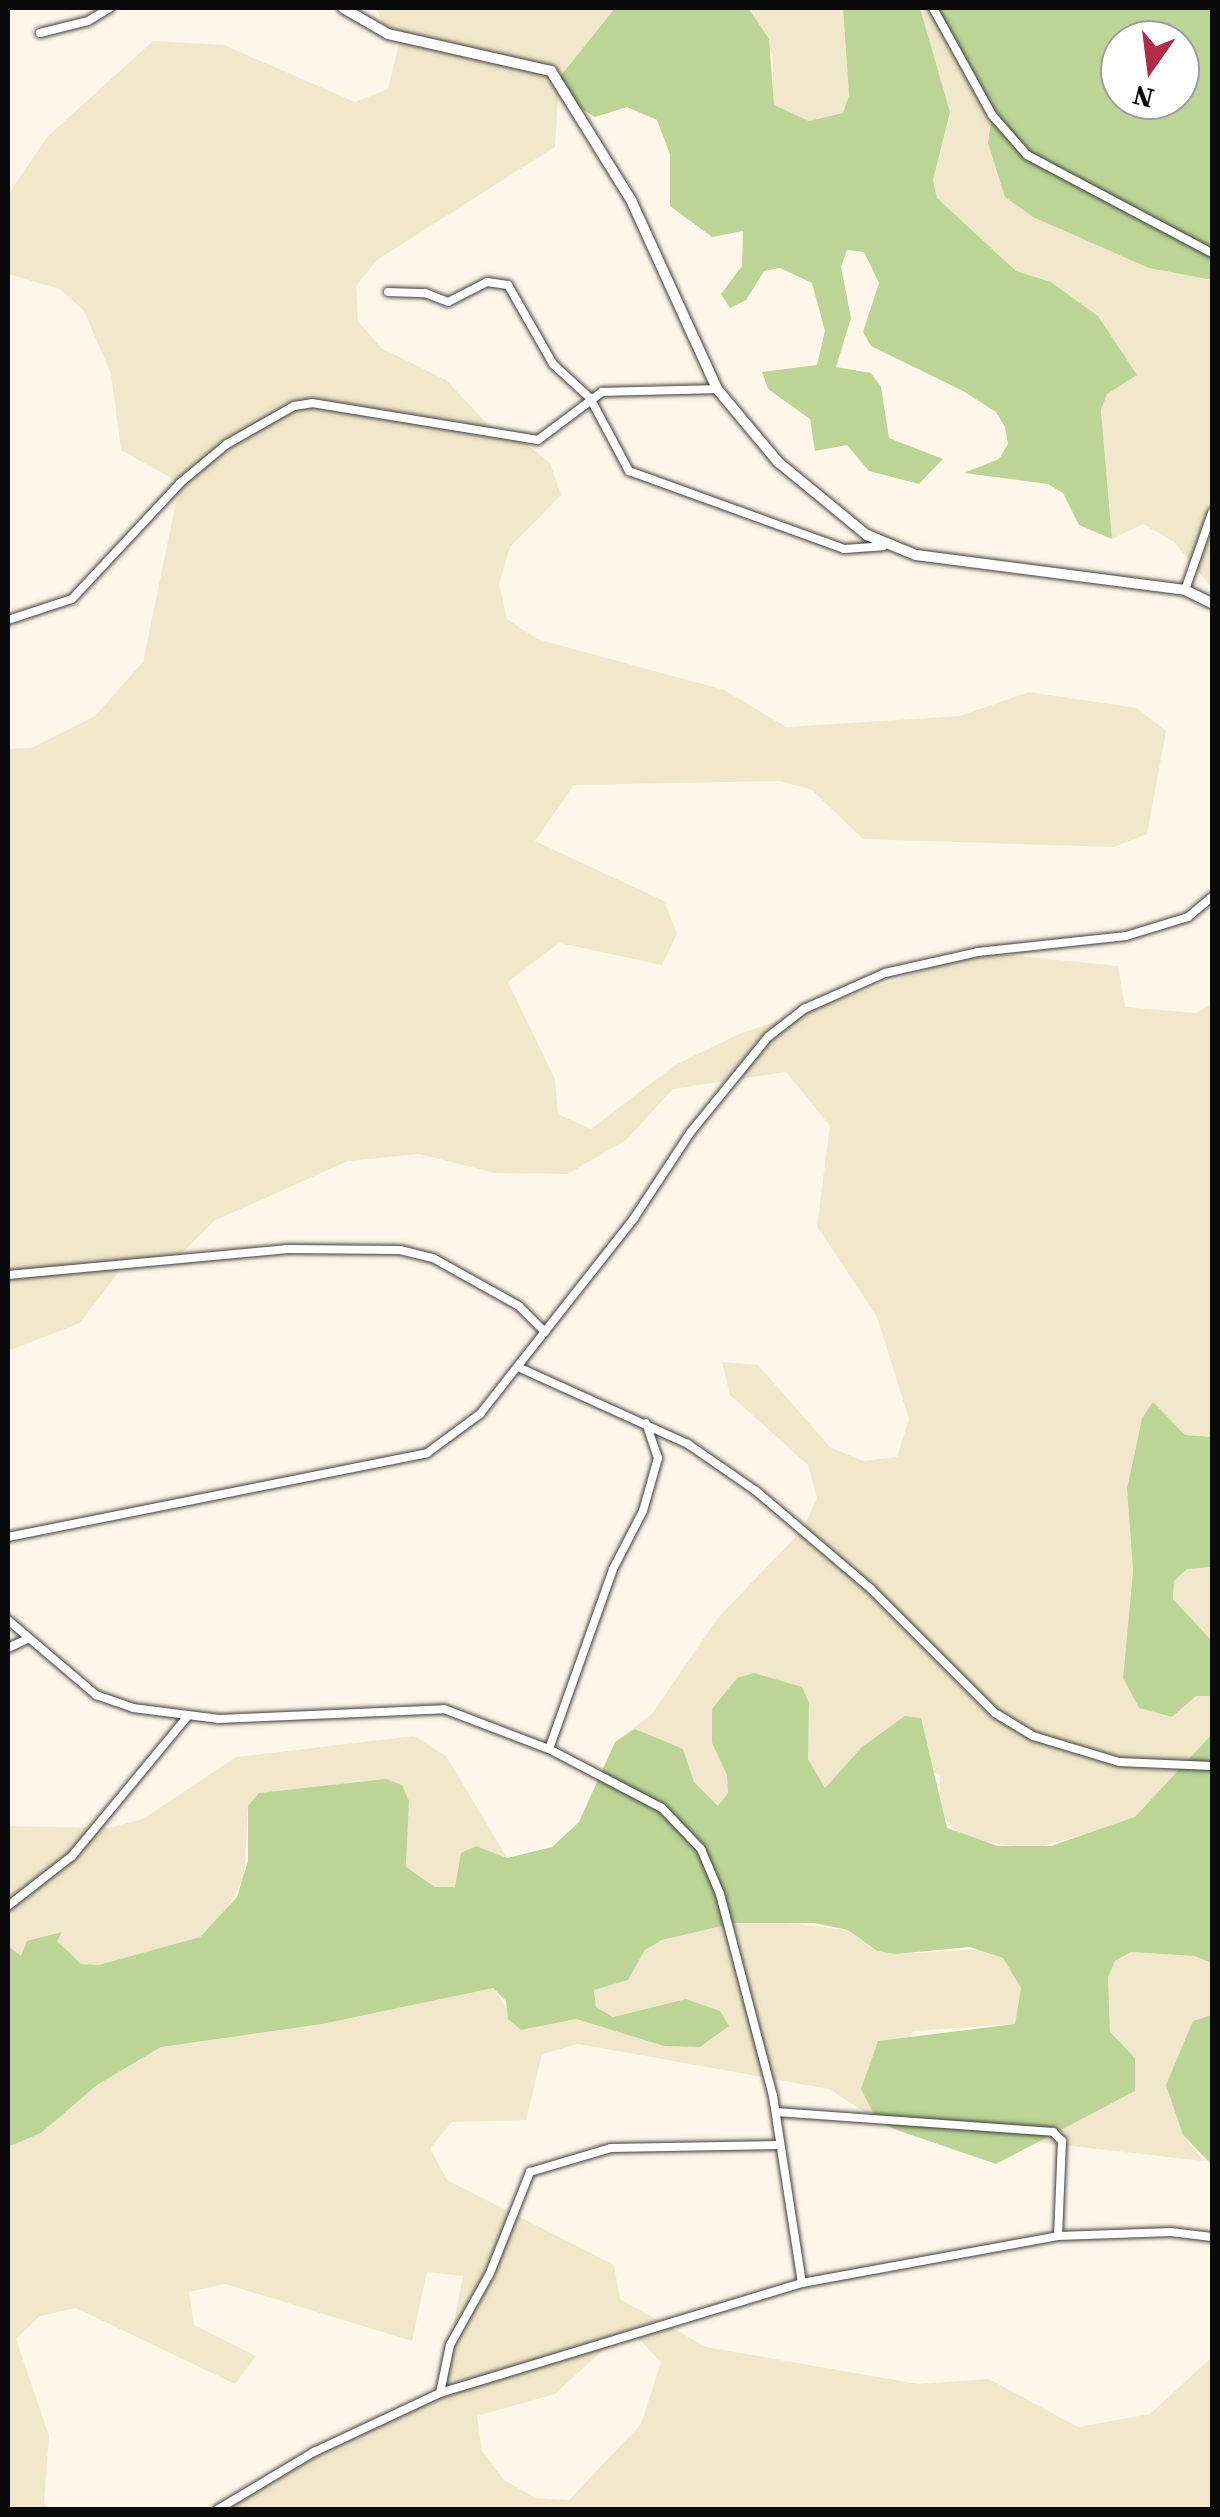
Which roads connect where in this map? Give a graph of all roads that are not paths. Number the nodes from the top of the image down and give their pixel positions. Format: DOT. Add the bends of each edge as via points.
graph roads {
  1 [pos="110,8"];
  2 [pos="343,8"];
  3 [pos="933,8"];
  4 [pos="40,33"];
  5 [pos="1212,252"];
  6 [pos="388,292"];
  7 [pos="717,389"];
  8 [pos="590,398"];
  9 [pos="1212,513"];
  10 [pos="883,546"];
  11 [pos="1185,590"];
  12 [pos="1212,602"];
  13 [pos="8,620"];
  14 [pos="1212,897"];
  15 [pos="8,1275"];
  16 [pos="545,1332"];
  17 [pos="518,1368"];
  18 [pos="646,1423"];
  19 [pos="8,1537"];
  20 [pos="8,1620"];
  21 [pos="28,1639"];
  22 [pos="8,1648"];
  23 [pos="187,1717"];
  24 [pos="549,1749"];
  25 [pos="1212,1766"];
  26 [pos="8,1906"];
  27 [pos="776,2112"];
  28 [pos="780,2145"];
  29 [pos="1058,2236"];
  30 [pos="1212,2237"];
  31 [pos="802,2284"];
  32 [pos="440,2393"];
  33 [pos="217,2510"];
  1 -- 4 [label="street"];
  2 -- 7 [label="street" via="388,34 551,70 632,200"];
  3 -- 5 [label="street" via="992,115 1026,155"];
  6 -- 8 [label="street" via="426,293 448,302 487,282 508,285 553,364"];
  7 -- 8 [label="street"];
  7 -- 10 [label="street" via="778,462"];
  8 -- 10 [label="street" via="629,471 844,549"];
  8 -- 13 [label="street" via="550,437 538,440 312,403 294,406 227,444 180,483 72,599"];
  9 -- 11 [label="street"];
  10 -- 11 [label="street"];
  11 -- 12 [label="street"];
  14 -- 16 [label="street" via="1188,917 1126,936 941,960 884,973 804,1009 768,1037 690,1133"];
  15 -- 16 [label="street" via="266,1250 400,1250 433,1258 519,1306"];
  16 -- 17 [label="street"];
  17 -- 18 [label="street"];
  17 -- 19 [label="street" via="480,1414 427,1453"];
  18 -- 24 [label="street" via="658,1458 643,1511 613,1570"];
  18 -- 25 [label="street" via="688,1444 826,1549 994,1713 1033,1736 1119,1762"];
  20 -- 21 [label="street"];
  21 -- 22 [label="street"];
  21 -- 23 [label="street" via="96,1695"];
  23 -- 24 [label="street" via="444,1708"];
  23 -- 26 [label="street" via="72,1856"];
  24 -- 27 [label="street" via="662,1808 702,1849 731,1931"];
  27 -- 28 [label="street"];
  27 -- 29 [label="street" via="1053,2132 1062,2141"];
  28 -- 31 [label="street"];
  28 -- 32 [label="street" via="611,2148 530,2172 490,2273 450,2345"];
  29 -- 30 [label="street"];
  29 -- 31 [label="street"];
  31 -- 32 [label="street"];
  32 -- 33 [label="street" via="314,2452"];
}
